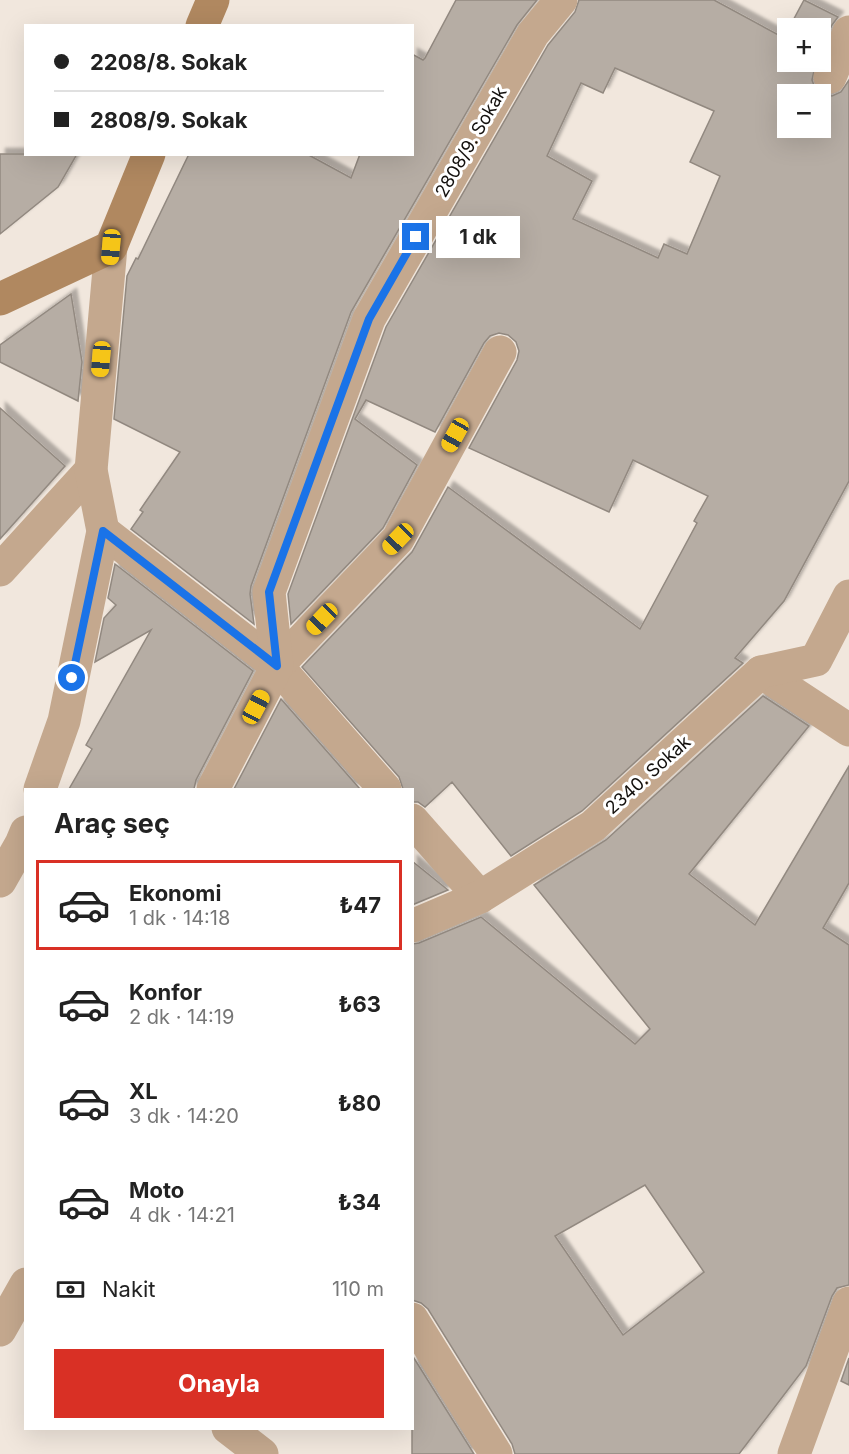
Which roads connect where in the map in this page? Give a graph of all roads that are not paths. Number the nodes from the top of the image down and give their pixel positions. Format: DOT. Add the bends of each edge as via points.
graph roads {
  1 [pos="213,0"];
  2 [pos="561,0"];
  3 [pos="203,24"];
  4 [pos="849,32"];
  5 [pos="830,77"];
  6 [pos="148,156"];
  7 [pos="111,247"];
  8 [pos="0,299"];
  9 [pos="500,352"];
  10 [pos="91,470"];
  11 [pos="103,531"];
  12 [pos="0,570"];
  13 [pos="849,596"];
  14 [pos="277,666"];
  15 [pos="761,672"];
  16 [pos="849,730"];
  17 [pos="40,788"];
  18 [pos="214,788"];
  19 [pos="384,788"];
  20 [pos="414,822"];
  21 [pos="24,837"];
  22 [pos="0,881"];
  23 [pos="480,897"];
  24 [pos="414,925"];
  25 [pos="24,1288"];
  26 [pos="849,1302"];
  27 [pos="414,1322"];
  28 [pos="0,1330"];
  29 [pos="231,1430"];
  30 [pos="262,1454"];
  31 [pos="496,1454"];
  32 [pos="794,1454"];
  1 -- 3 [label="street"];
  2 -- 14 [label="street, 2808/9. Sokak" via="533,34 369,319 269,592"];
  4 -- 5 [label="street"];
  6 -- 7 [label="street"];
  7 -- 8 [label="street"];
  7 -- 10 [label="street"];
  9 -- 14 [label="street" via="398,539"];
  10 -- 11 [label="street"];
  10 -- 12 [label="street"];
  11 -- 14 [label="street"];
  11 -- 17 [label="street" via="64,721"];
  13 -- 15 [label="street" via="816,660"];
  14 -- 18 [label="street"];
  14 -- 19 [label="street"];
  15 -- 16 [label="street"];
  15 -- 23 [label="street, 2340. Sokak" via="593,826"];
  20 -- 23 [label="street"];
  21 -- 22 [label="street"];
  23 -- 24 [label="street, 2340. Sokak"];
  25 -- 28 [label="street"];
  26 -- 32 [label="street"];
  27 -- 31 [label="street"];
  29 -- 30 [label="street"];
}
